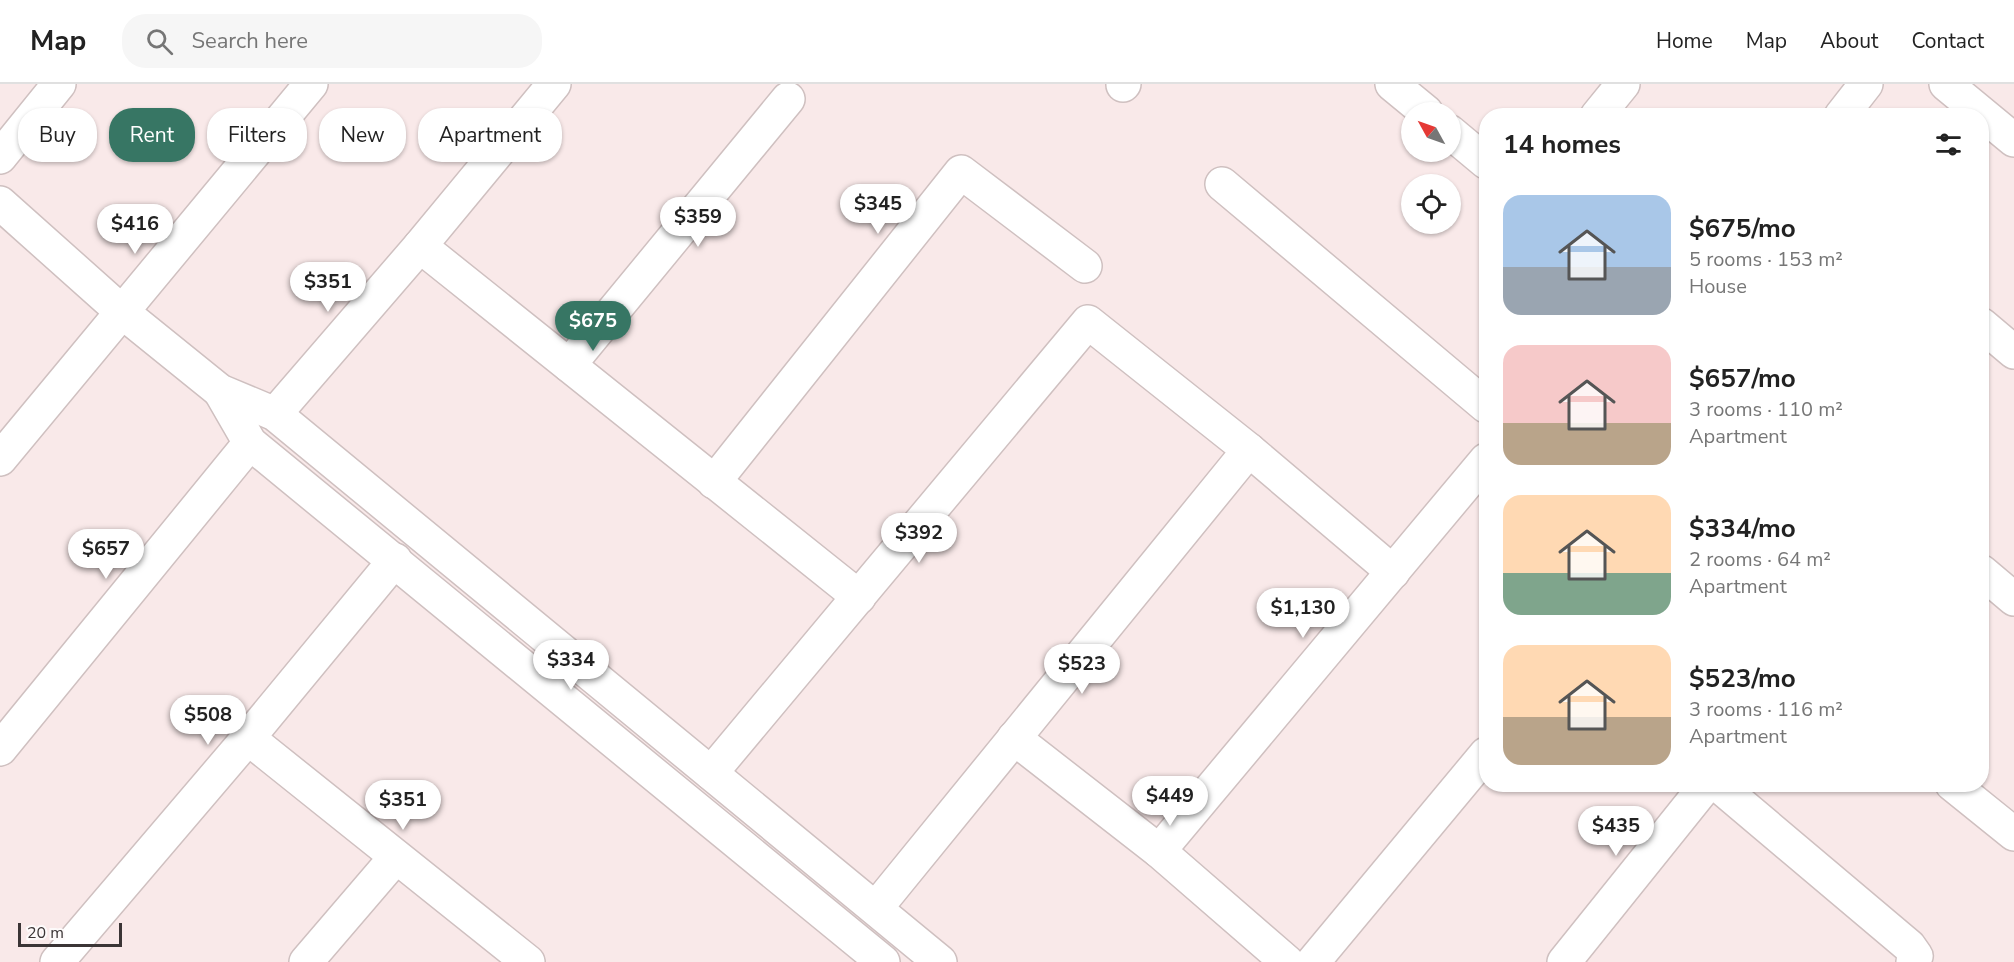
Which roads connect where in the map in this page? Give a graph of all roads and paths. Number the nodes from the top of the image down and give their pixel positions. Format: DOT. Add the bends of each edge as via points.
graph roads {
  1 [pos="59,84"];
  2 [pos="311,84"];
  3 [pos="554,84"];
  4 [pos="1392,84"];
  5 [pos="1623,84"];
  6 [pos="1866,84"];
  7 [pos="1946,84"];
  8 [pos="788,99"];
  9 [pos="1414,102"];
  10 [pos="1604,108"];
  11 [pos="1847,108"];
  12 [pos="1975,108"];
  13 [pos="1989,119"];
  14 [pos="2014,140"];
  15 [pos="1461,141"];
  16 [pos="0,156"];
  17 [pos="1479,156"];
  18 [pos="1222,184"];
  19 [pos="0,203"];
  20 [pos="420,246"];
  21 [pos="1085,266"];
  22 [pos="121,311"];
  23 [pos="1989,331"];
  24 [pos="2014,352"];
  25 [pos="569,365"];
  26 [pos="220,391"];
  27 [pos="1479,400"];
  28 [pos="275,414"];
  29 [pos="250,443"];
  30 [pos="1249,450"];
  31 [pos="0,459"];
  32 [pos="1479,468"];
  33 [pos="714,482"];
  34 [pos="395,560"];
  35 [pos="1393,572"];
  36 [pos="1989,578"];
  37 [pos="859,597"];
  38 [pos="2014,599"];
  39 [pos="248,738"];
  40 [pos="1014,738"];
  41 [pos="0,749"];
  42 [pos="1479,762"];
  43 [pos="711,773"];
  44 [pos="1701,792"];
  45 [pos="1726,792"];
  46 [pos="1962,792"];
  47 [pos="2014,834"];
  48 [pos="1159,851"];
  49 [pos="396,857"];
  50 [pos="876,908"];
  51 [pos="924,957"];
  52 [pos="57,962"];
  53 [pos="306,962"];
  54 [pos="528,962"];
  55 [pos="883,962"];
  56 [pos="1287,962"];
  57 [pos="1312,962"];
  58 [pos="1564,962"];
  59 [pos="1912,962"];
  1 -- 16 [label="street"];
  2 -- 22 [label="street"];
  3 -- 20 [label="street"];
  4 -- 9 [label="street"];
  5 -- 10 [label="street"];
  6 -- 11 [label="street"];
  7 -- 12 [label="street"];
  8 -- 25 [label="street"];
  13 -- 14 [label="street"];
  15 -- 17 [label="street"];
  18 -- 27 [label="street"];
  19 -- 22 [label="street"];
  20 -- 25 [label="street"];
  20 -- 28 [label="street"];
  21 -- 33 [label="street" via="961,172"];
  22 -- 26 [label="street"];
  22 -- 31 [label="street"];
  23 -- 24 [label="street"];
  25 -- 33 [label="street"];
  26 -- 28 [label="street"];
  26 -- 29 [label="street"];
  28 -- 43 [label="street"];
  29 -- 34 [label="street"];
  29 -- 41 [label="street"];
  30 -- 35 [label="street"];
  30 -- 37 [label="street" via="1088,322"];
  30 -- 40 [label="street"];
  32 -- 35 [label="street"];
  33 -- 37 [label="street"];
  34 -- 39 [label="street"];
  34 -- 55 [label="street"];
  35 -- 48 [label="street"];
  36 -- 38 [label="street"];
  37 -- 43 [label="street"];
  39 -- 49 [label="street"];
  39 -- 52 [label="street"];
  40 -- 48 [label="street"];
  40 -- 50 [label="street"];
  42 -- 57 [label="street"];
  43 -- 50 [label="street"];
  44 -- 58 [label="street"];
  45 -- 59 [label="street" via="1909,946 1916,956"];
  46 -- 47 [label="street"];
  48 -- 56 [label="street"];
  49 -- 53 [label="street"];
  49 -- 54 [label="street"];
  50 -- 51 [label="street"];
}
